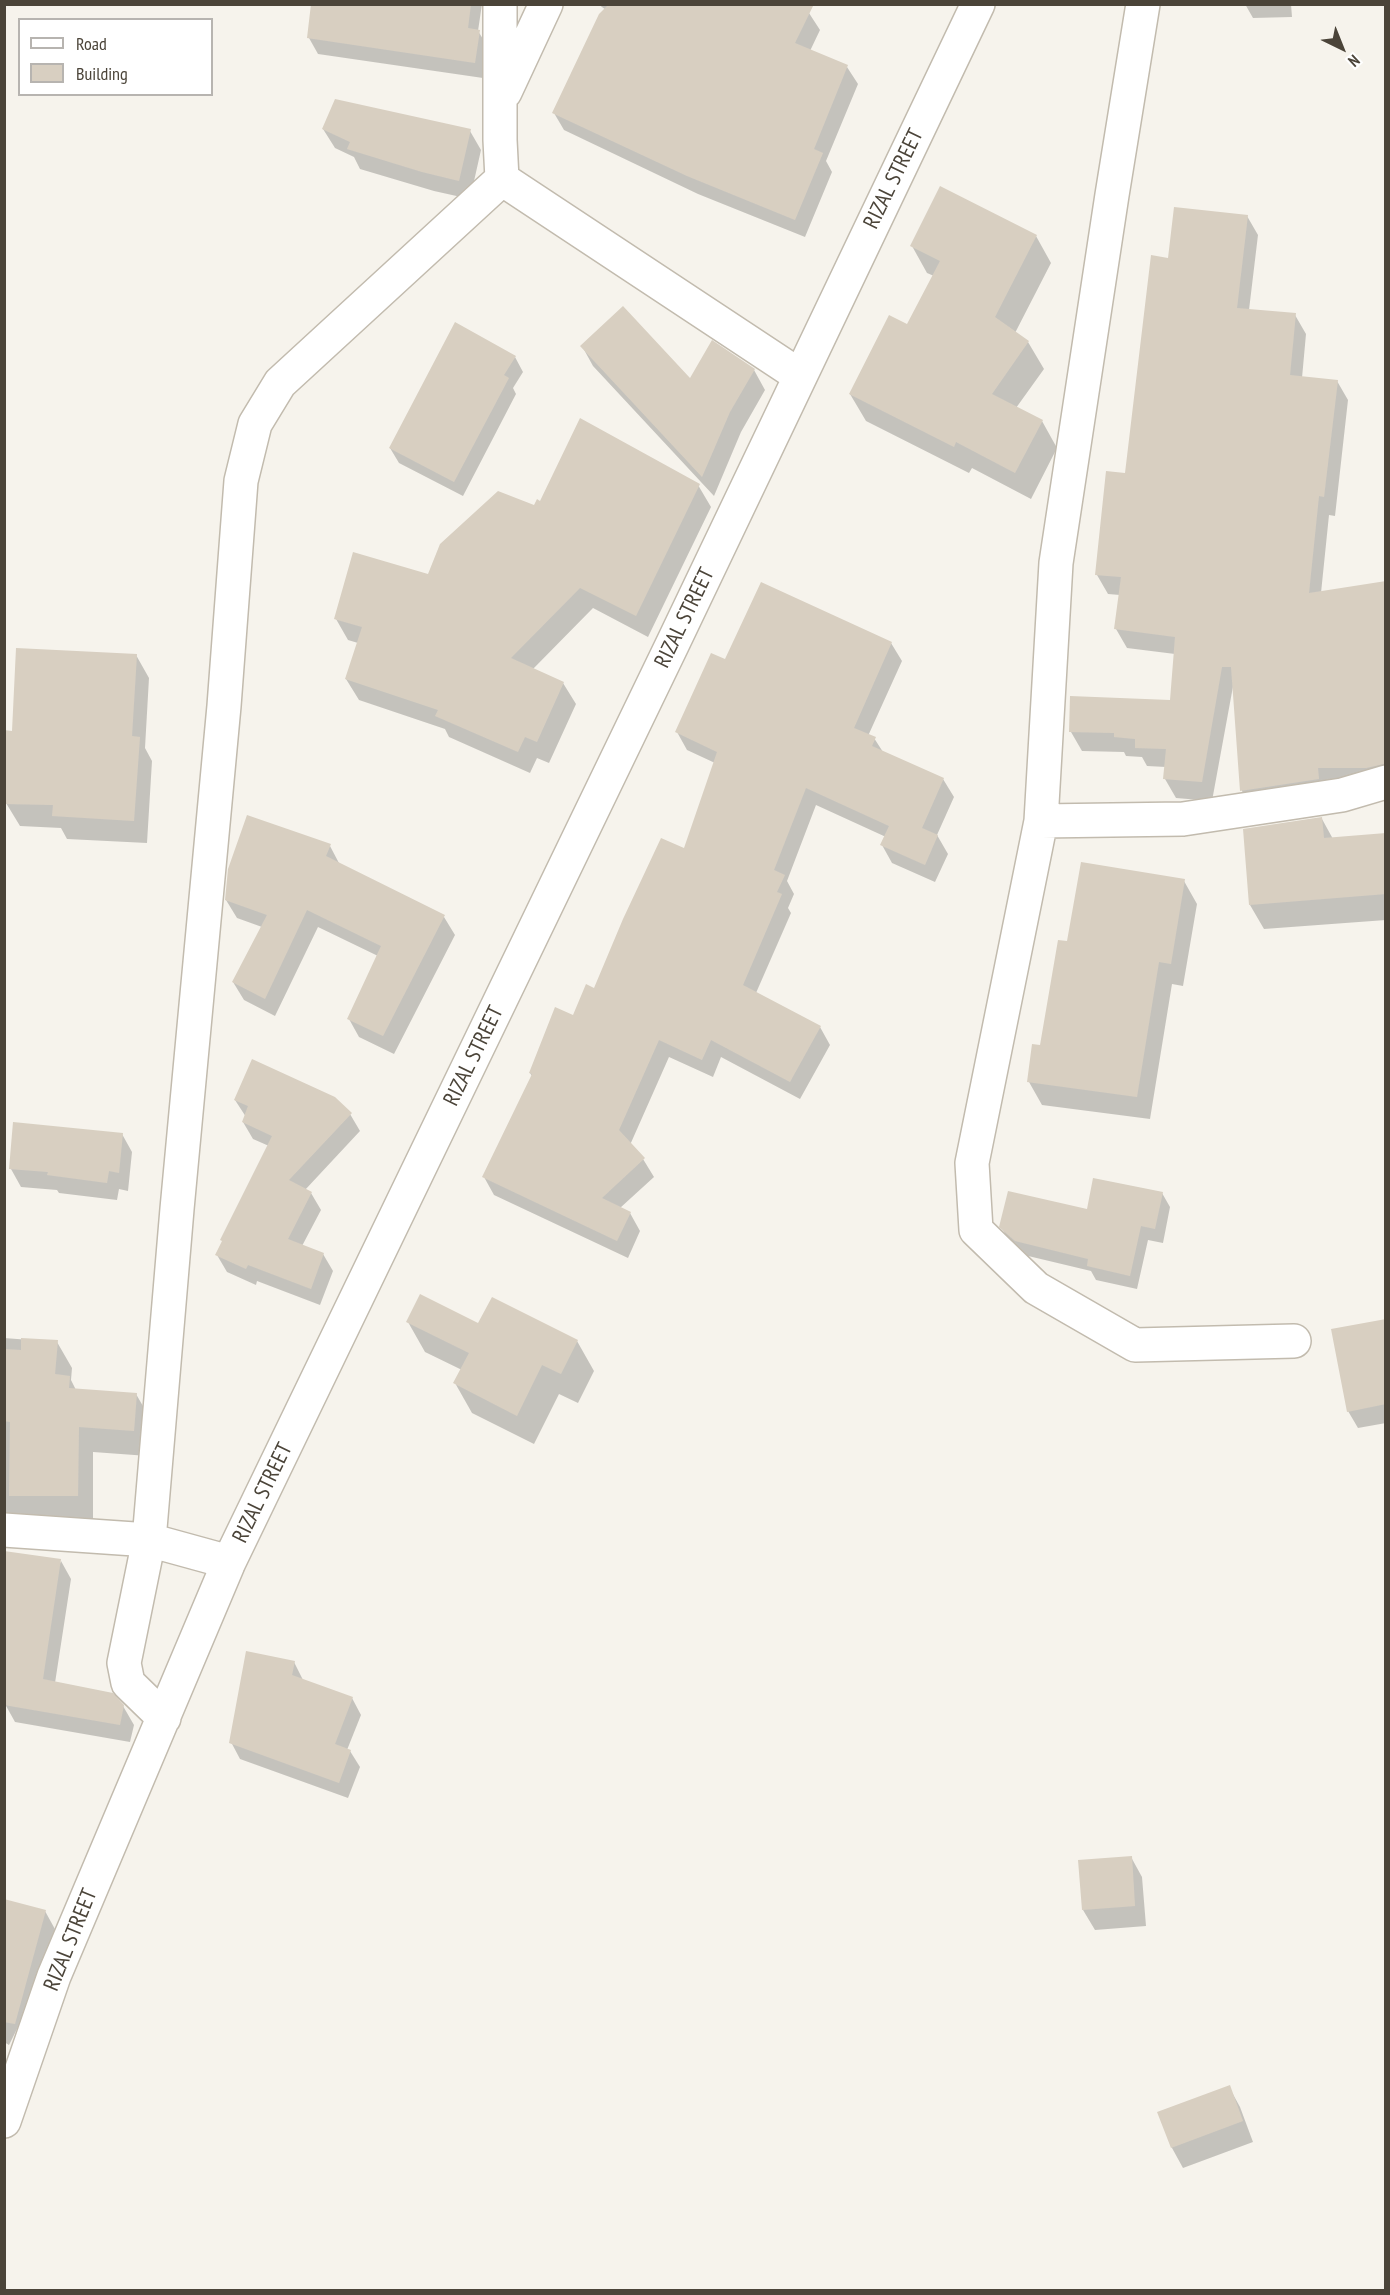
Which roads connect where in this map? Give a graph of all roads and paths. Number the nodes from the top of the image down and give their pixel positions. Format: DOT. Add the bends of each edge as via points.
graph roads {
  1 [pos="500,4"];
  2 [pos="546,4"];
  3 [pos="978,4"];
  4 [pos="1143,4"];
  5 [pos="500,102"];
  6 [pos="502,180"];
  7 [pos="801,376"];
  8 [pos="1386,782"];
  9 [pos="1041,821"];
  10 [pos="1294,1341"];
  11 [pos="4,1530"];
  12 [pos="149,1540"];
  13 [pos="229,1562"];
  14 [pos="164,1718"];
  15 [pos="4,2121"];
  1 -- 5 [label="street"];
  2 -- 5 [label="street"];
  3 -- 7 [label="street, RIZAL STREET"];
  4 -- 9 [label="street" via="1056,563"];
  5 -- 6 [label="street"];
  6 -- 7 [label="street"];
  6 -- 12 [label="street" via="280,383 255,424 241,481"];
  7 -- 13 [label="street, RIZAL STREET"];
  8 -- 9 [label="street" via="1342,795 1183,819"];
  9 -- 10 [label="street" via="972,1163 976,1230 1036,1288 1135,1345"];
  11 -- 12 [label="street"];
  12 -- 13 [label="street"];
  12 -- 14 [label="street" via="124,1663 128,1683"];
  13 -- 14 [label="street, RIZAL STREET"];
  14 -- 15 [label="street, RIZAL STREET" via="54,1976"];
}
